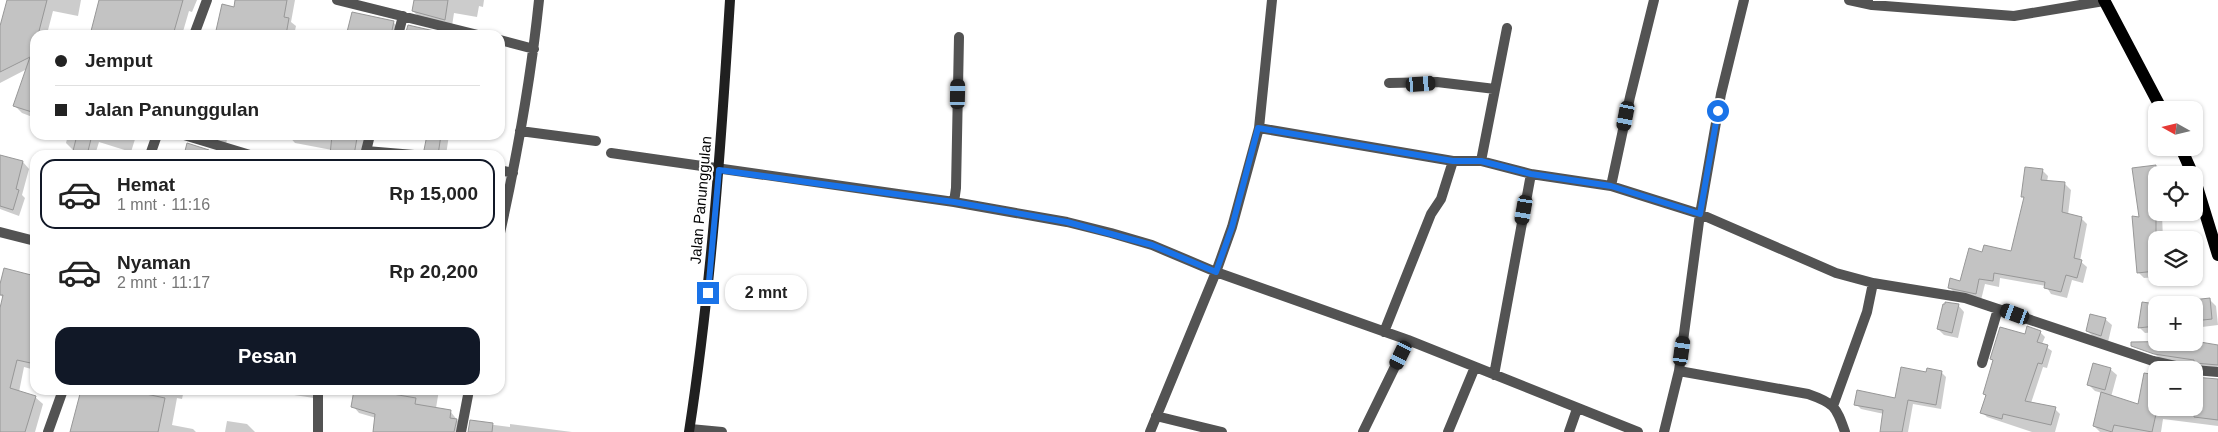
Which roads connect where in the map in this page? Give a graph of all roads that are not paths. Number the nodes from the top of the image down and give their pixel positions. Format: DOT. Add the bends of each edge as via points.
graph roads {
  1 [pos="207,0"];
  2 [pos="337,0"];
  3 [pos="539,0"];
  4 [pos="730,0"];
  5 [pos="1272,0"];
  6 [pos="1654,0"];
  7 [pos="1744,0"];
  8 [pos="1849,0"];
  9 [pos="2104,1"];
  10 [pos="403,16"];
  11 [pos="1507,28"];
  12 [pos="196,30"];
  13 [pos="399,30"];
  14 [pos="458,30"];
  15 [pos="959,37"];
  16 [pos="505,41"];
  17 [pos="534,49"];
  18 [pos="1389,83"];
  19 [pos="1495,90"];
  20 [pos="2157,101"];
  21 [pos="1258,128"];
  22 [pos="520,131"];
  23 [pos="200,140"];
  24 [pos="596,141"];
  25 [pos="234,150"];
  26 [pos="611,153"];
  27 [pos="1453,161"];
  28 [pos="1481,161"];
  29 [pos="719,170"];
  30 [pos="505,171"];
  31 [pos="513,173"];
  32 [pos="1531,174"];
  33 [pos="1611,186"];
  34 [pos="954,202"];
  35 [pos="2203,208"];
  36 [pos="505,210"];
  37 [pos="1700,214"];
  38 [pos="0,232"];
  39 [pos="30,240"];
  40 [pos="2218,255"];
  41 [pos="1216,272"];
  42 [pos="1873,283"];
  43 [pos="1998,309"];
  44 [pos="1384,332"];
  45 [pos="1408,340"];
  46 [pos="2153,361"];
  47 [pos="1982,363"];
  48 [pos="1475,367"];
  49 [pos="1679,371"];
  50 [pos="2203,371"];
  51 [pos="2218,372"];
  52 [pos="1494,375"];
  53 [pos="61,395"];
  54 [pos="318,395"];
  55 [pos="468,395"];
  56 [pos="1833,406"];
  57 [pos="1577,409"];
  58 [pos="1156,416"];
  59 [pos="690,430"];
  60 [pos="48,432"];
  61 [pos="318,432"];
  62 [pos="462,432"];
  63 [pos="722,432"];
  64 [pos="1150,432"];
  65 [pos="1222,432"];
  66 [pos="1363,432"];
  67 [pos="1448,432"];
  68 [pos="1569,432"];
  69 [pos="1638,432"];
  70 [pos="1664,432"];
  71 [pos="1845,432"];
  1 -- 12 [label="street"];
  2 -- 10 [label="street"];
  3 -- 17 [label="street"];
  4 -- 29 [label="main road, Jalan Panunggulan"];
  5 -- 21 [label="street"];
  6 -- 33 [label="street"];
  7 -- 37 [label="street" via="1721,94"];
  8 -- 9 [label="street" via="2014,16"];
  9 -- 20 [label="main road"];
  10 -- 13 [label="street"];
  10 -- 14 [label="street"];
  11 -- 19 [label="street"];
  15 -- 34 [label="street"];
  16 -- 17 [label="street"];
  17 -- 22 [label="street"];
  18 -- 19 [label="street" via="1437,82"];
  19 -- 28 [label="street"];
  21 -- 27 [label="street"];
  21 -- 41 [label="street" via="1232,227"];
  22 -- 24 [label="street"];
  22 -- 31 [label="street"];
  23 -- 25 [label="street"];
  26 -- 29 [label="street"];
  27 -- 28 [label="street"];
  27 -- 44 [label="street" via="1441,199 1431,214"];
  28 -- 32 [label="street"];
  29 -- 34 [label="street"];
  29 -- 59 [label="main road, Jalan Panunggulan" via="708,293"];
  30 -- 31 [label="street"];
  31 -- 36 [label="street"];
  32 -- 33 [label="street"];
  32 -- 52 [label="street"];
  33 -- 37 [label="street"];
  34 -- 41 [label="street" via="1112,233 1152,245"];
  35 -- 40 [label="main road"];
  37 -- 42 [label="street" via="1836,273"];
  37 -- 49 [label="street"];
  38 -- 39 [label="street"];
  41 -- 44 [label="street"];
  41 -- 58 [label="street"];
  42 -- 43 [label="street" via="1965,298"];
  42 -- 56 [label="street" via="1867,312"];
  43 -- 46 [label="street"];
  43 -- 47 [label="street"];
  44 -- 45 [label="street"];
  45 -- 48 [label="street"];
  45 -- 66 [label="street"];
  48 -- 52 [label="street"];
  48 -- 67 [label="street"];
  49 -- 56 [label="street" via="1808,394"];
  49 -- 70 [label="street"];
  50 -- 51 [label="street"];
  52 -- 57 [label="street"];
  53 -- 60 [label="street"];
  54 -- 61 [label="street"];
  55 -- 62 [label="street"];
  56 -- 71 [label="street"];
  57 -- 68 [label="street"];
  57 -- 69 [label="street"];
  58 -- 64 [label="street"];
  58 -- 65 [label="street"];
  59 -- 63 [label="street"];
}
